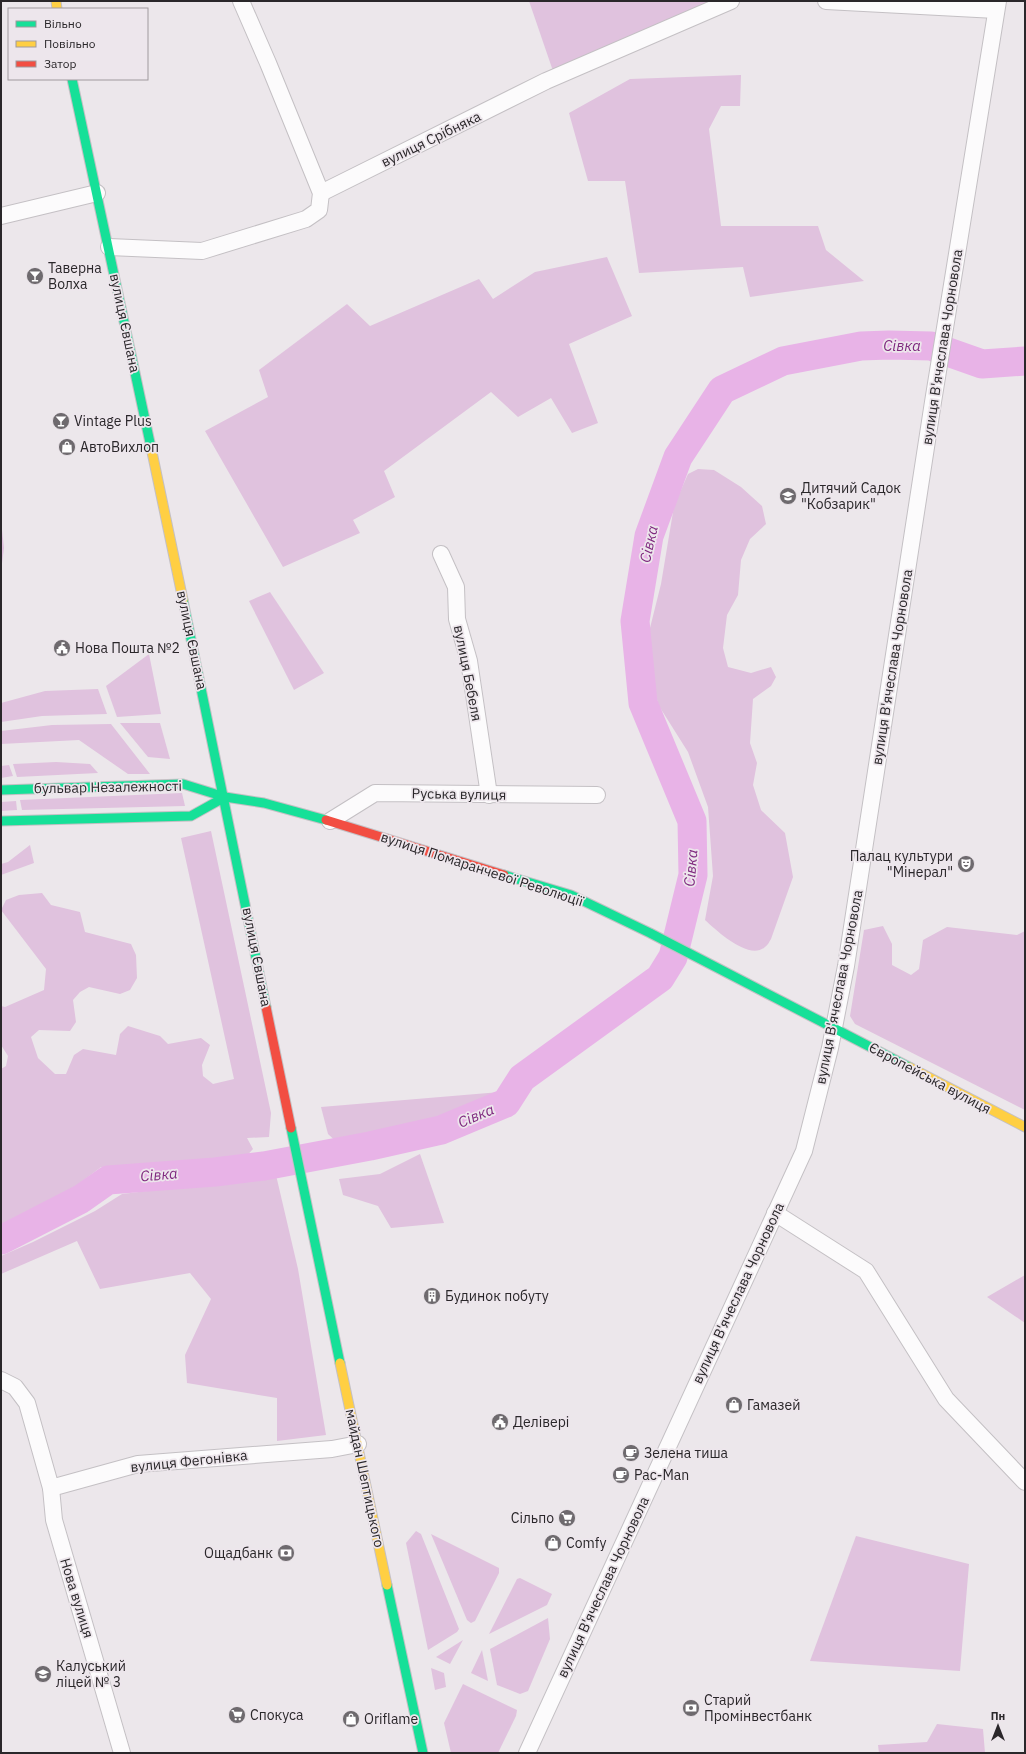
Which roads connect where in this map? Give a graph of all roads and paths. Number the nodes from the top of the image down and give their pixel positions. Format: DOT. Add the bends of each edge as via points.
graph roads {
  1 [pos="240,1"];
  2 [pos="732,1"];
  3 [pos="826,1"];
  4 [pos="997,6"];
  5 [pos="72,80"];
  6 [pos="97,193"];
  7 [pos="321,193"];
  8 [pos="1,216"];
  9 [pos="109,247"];
  10 [pos="441,554"];
  11 [pos="1,790"];
  12 [pos="489,795"];
  13 [pos="597,795"];
  14 [pos="225,797"];
  15 [pos="1,821"];
  16 [pos="330,821"];
  17 [pos="834,1028"];
  18 [pos="1025,1127"];
  19 [pos="306,1202"];
  20 [pos="775,1213"];
  21 [pos="1,1380"];
  22 [pos="358,1444"];
  23 [pos="1025,1482"];
  24 [pos="51,1488"];
  25 [pos="122,1753"];
  26 [pos="423,1753"];
  27 [pos="527,1753"];
  1 -- 7 [label="street"];
  2 -- 7 [label="street, вулиця Срібняка" via="546,81"];
  3 -- 4 [label="street"];
  4 -- 17 [label="street, вулиця В'ячеслава Чорновола" via="846,966"];
  5 -- 6 [label="main road, вулиця Євшана"];
  6 -- 8 [label="street"];
  6 -- 9 [label="main road, вулиця Євшана"];
  7 -- 9 [label="street" via="319,210 306,219 202,251"];
  9 -- 14 [label="main road, вулиця Євшана"];
  10 -- 12 [label="street, вулиця Бебеля" via="456,587 457,619 469,661"];
  11 -- 14 [label="main road, бульвар Незалежності" via="183,784"];
  12 -- 13 [label="street, Руська вулиця"];
  12 -- 16 [label="street, Руська вулиця" via="375,794"];
  14 -- 15 [label="main road" via="190,816"];
  14 -- 16 [label="main road, вулиця Помаранчевої Революції" via="264,803"];
  14 -- 19 [label="main road, вулиця Євшана"];
  16 -- 17 [label="main road, вулиця Помаранчевої Революції" via="571,895"];
  17 -- 18 [label="main road, Європейська вулиця"];
  17 -- 20 [label="street, вулиця В'ячеслава Чорновола" via="804,1151"];
  19 -- 22 [label="main road, майдан Шептицького"];
  20 -- 23 [label="street" via="866,1271 946,1399"];
  20 -- 27 [label="street, вулиця В'ячеслава Чорновола"];
  21 -- 24 [label="street" via="15,1387 27,1403"];
  22 -- 24 [label="street, вулиця Фегонівка" via="138,1464"];
  22 -- 26 [label="main road, майдан Шептицького"];
  24 -- 25 [label="street, Нова вулиця" via="54,1520"];
}
